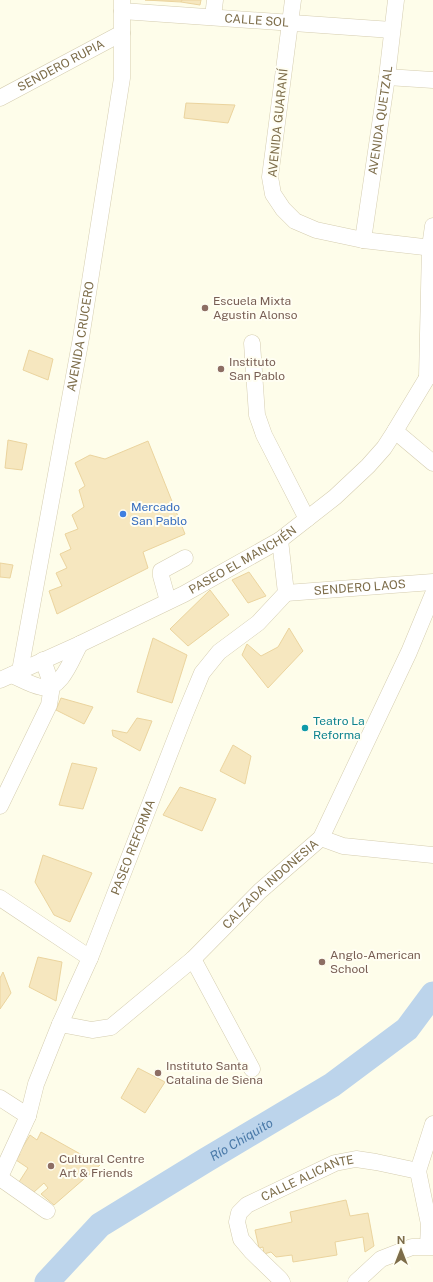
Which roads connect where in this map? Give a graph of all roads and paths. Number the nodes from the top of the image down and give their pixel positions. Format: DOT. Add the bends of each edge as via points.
graph roads {
  1 [pos="215,0"];
  2 [pos="293,0"];
  3 [pos="396,0"];
  4 [pos="122,5"];
  5 [pos="213,17"];
  6 [pos="290,23"];
  7 [pos="392,30"];
  8 [pos="122,33"];
  9 [pos="387,77"];
  10 [pos="433,80"];
  11 [pos="0,98"];
  12 [pos="433,226"];
  13 [pos="363,240"];
  14 [pos="432,248"];
  15 [pos="252,343"];
  16 [pos="430,376"];
  17 [pos="395,431"];
  18 [pos="433,463"];
  19 [pos="307,519"];
  20 [pos="280,540"];
  21 [pos="185,558"];
  22 [pos="433,582"];
  23 [pos="286,593"];
  24 [pos="433,594"];
  25 [pos="168,601"];
  26 [pos="80,644"];
  27 [pos="43,660"];
  28 [pos="11,676"];
  29 [pos="52,686"];
  30 [pos="0,806"];
  31 [pos="321,838"];
  32 [pos="433,855"];
  33 [pos="0,898"];
  34 [pos="90,958"];
  35 [pos="193,959"];
  36 [pos="60,1024"];
  37 [pos="252,1069"];
  38 [pos="0,1098"];
  39 [pos="28,1116"];
  40 [pos="433,1124"];
  41 [pos="418,1171"];
  42 [pos="0,1177"];
  43 [pos="47,1211"];
  44 [pos="430,1247"];
  45 [pos="282,1282"];
  46 [pos="356,1282"];
  1 -- 5 [label="street"];
  2 -- 6 [label="street, AVENIDA GUARANÍ"];
  3 -- 7 [label="street, AVENIDA QUETZAL"];
  4 -- 5 [label="street, CALLE SOL"];
  4 -- 8 [label="street, AVENIDA CRUCERO"];
  5 -- 6 [label="street, CALLE SOL"];
  6 -- 7 [label="street, CALLE SOL"];
  6 -- 13 [label="street, AVENIDA GUARANÍ" via="270,177 273,194 295,221 316,230"];
  7 -- 9 [label="street, AVENIDA QUETZAL"];
  8 -- 11 [label="street, SENDERO RUPIA"];
  8 -- 28 [label="street, AVENIDA CRUCERO" via="122,78 82,330"];
  9 -- 10 [label="street"];
  9 -- 13 [label="street, AVENIDA QUETZAL"];
  12 -- 14 [label="street"];
  13 -- 14 [label="street, AVENIDA GUARANÍ"];
  14 -- 16 [label="street"];
  15 -- 19 [label="street" via="257,415 264,435"];
  16 -- 17 [label="street, PASEO EL MANCHÉN"];
  17 -- 18 [label="street"];
  17 -- 19 [label="street, PASEO EL MANCHÉN" via="368,466"];
  19 -- 20 [label="street, PASEO EL MANCHÉN"];
  20 -- 23 [label="street"];
  20 -- 25 [label="street, PASEO EL MANCHÉN"];
  21 -- 25 [label="street" via="162,571"];
  22 -- 23 [label="street, SENDERO LAOS"];
  23 -- 34 [label="street, PASEO REFORMA" via="258,623 219,652 202,673"];
  24 -- 31 [label="street, CALZADA INDONESIA" via="409,652"];
  25 -- 26 [label="street, PASEO EL MANCHÉN"];
  26 -- 27 [label="street, PASEO EL MANCHÉN"];
  26 -- 29 [label="street" via="61,680"];
  27 -- 28 [label="street, PASEO EL MANCHÉN"];
  27 -- 29 [label="street"];
  28 -- 29 [label="street" via="42,688"];
  29 -- 30 [label="street" via="49,705"];
  31 -- 32 [label="street" via="343,846"];
  31 -- 35 [label="street, CALZADA INDONESIA" via="260,891"];
  33 -- 34 [label="street"];
  34 -- 36 [label="street, PASEO REFORMA"];
  35 -- 36 [label="street, CALZADA INDONESIA" via="111,1027 92,1030"];
  35 -- 37 [label="street"];
  36 -- 39 [label="street, PASEO REFORMA" via="36,1084"];
  38 -- 39 [label="street"];
  39 -- 42 [label="street, PASEO REFORMA"];
  40 -- 41 [label="street"];
  41 -- 44 [label="street" via="429,1224"];
  41 -- 45 [label="street, CALLE ALICANTE" via="356,1159 335,1163 247,1205 239,1212 237,1222 240,1239"];
  42 -- 43 [label="street"];
  44 -- 46 [label="street" via="412,1247 381,1259"];
}
